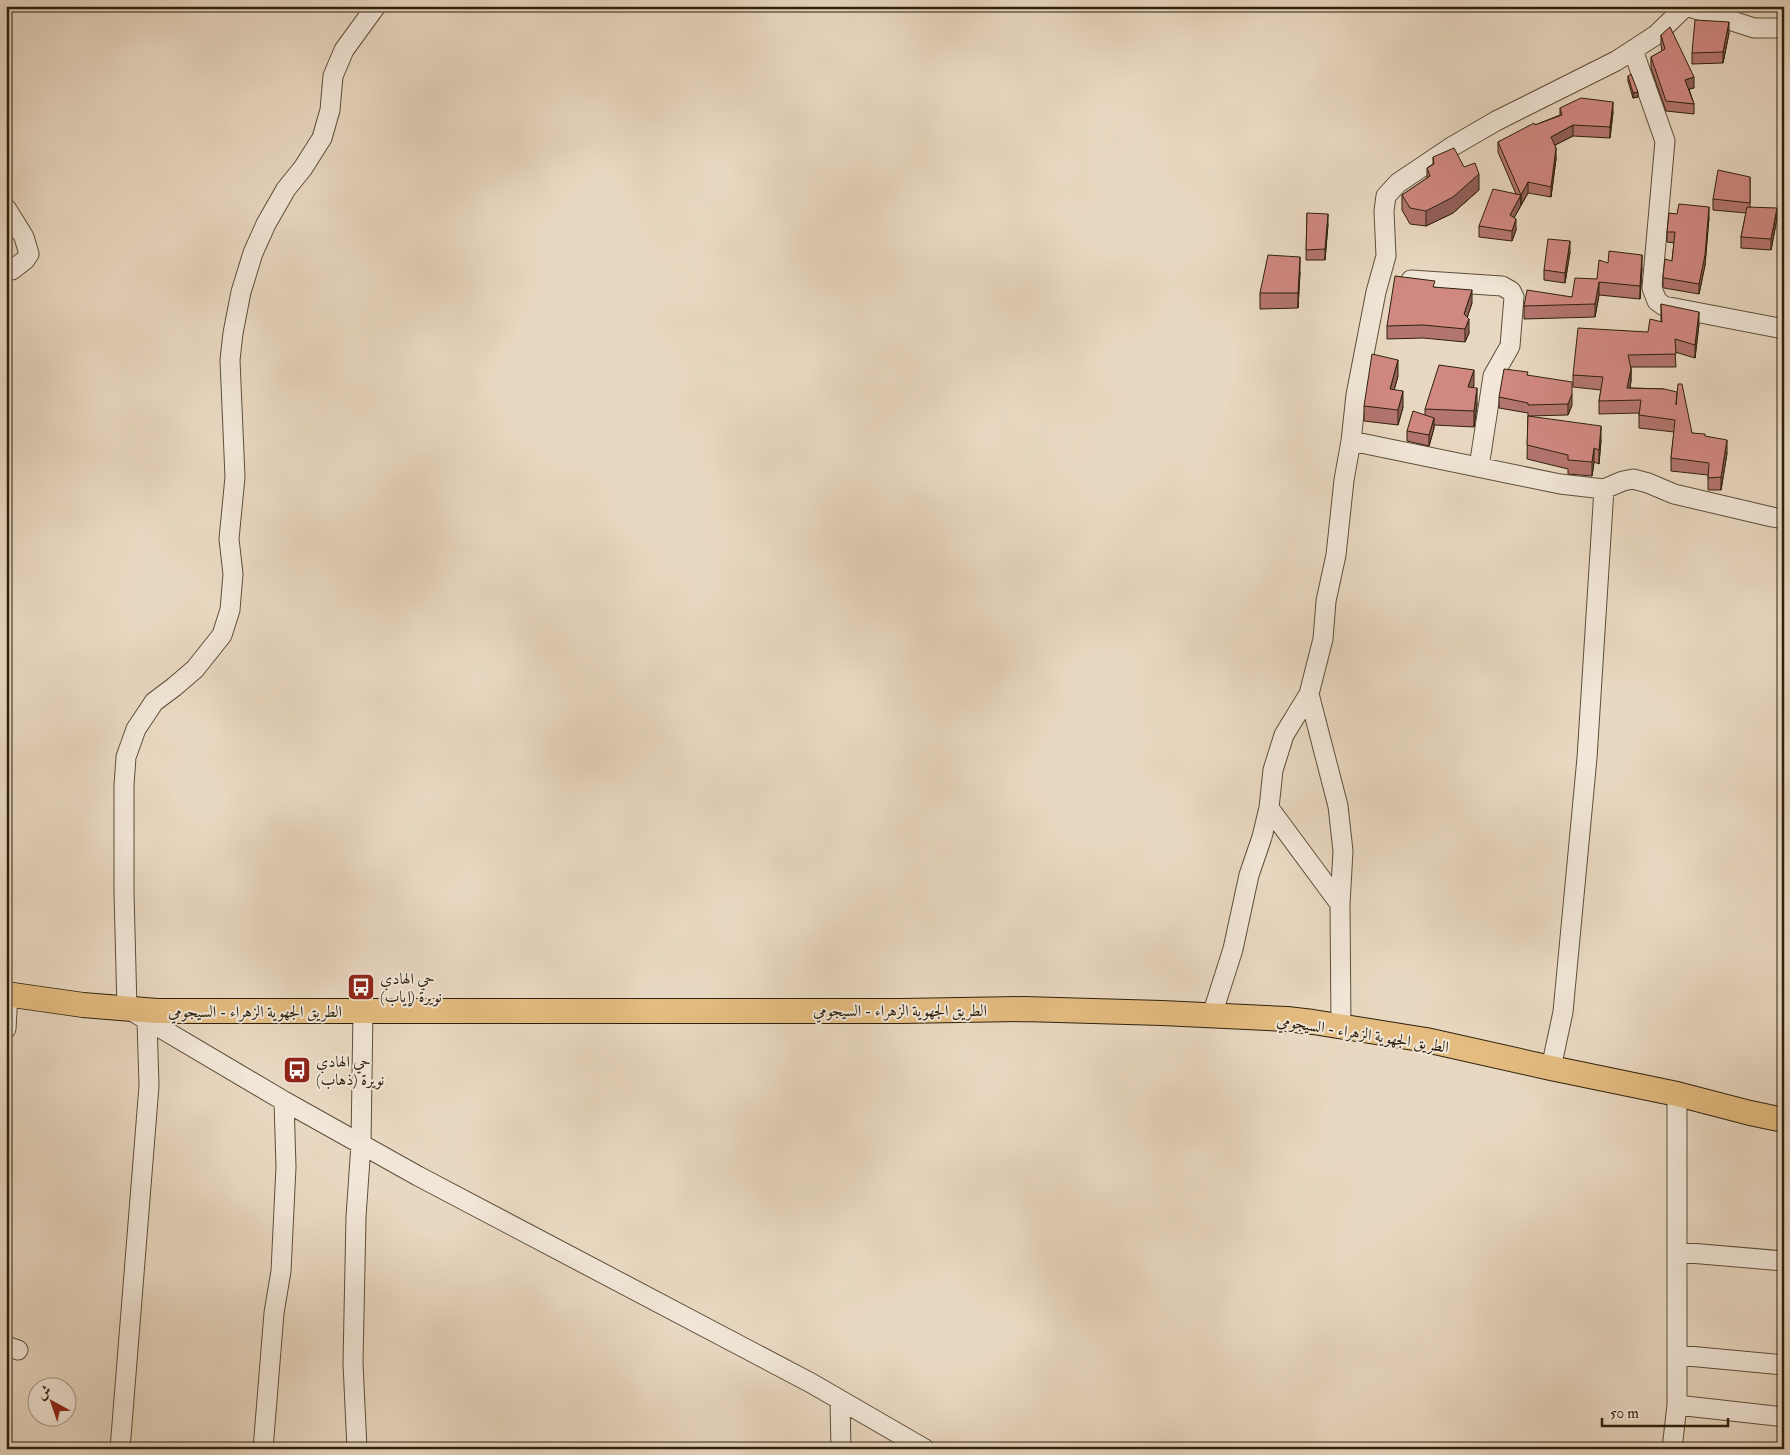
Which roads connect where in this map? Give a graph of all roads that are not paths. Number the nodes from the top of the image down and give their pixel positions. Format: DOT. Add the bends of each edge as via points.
graph roads {
  1 [pos="376,6"];
  2 [pos="1686,6"];
  3 [pos="1784,28"];
  4 [pos="1633,50"];
  5 [pos="6,208"];
  6 [pos="12,270"];
  7 [pos="1380,277"];
  8 [pos="1784,329"];
  9 [pos="1351,441"];
  10 [pos="1479,467"];
  11 [pos="1604,489"];
  12 [pos="1784,519"];
  13 [pos="1309,694"];
  14 [pos="1269,808"];
  15 [pos="1340,904"];
  16 [pos="7,994"];
  17 [pos="363,1010"];
  18 [pos="135,1013"];
  19 [pos="1212,1016"];
  20 [pos="1341,1026"];
  21 [pos="6,1029"];
  22 [pos="1550,1068"];
  23 [pos="1677,1094"];
  24 [pos="284,1101"];
  25 [pos="1784,1120"];
  26 [pos="362,1144"];
  27 [pos="1678,1252"];
  28 [pos="1784,1262"];
  29 [pos="1677,1355"];
  30 [pos="1784,1364"];
  31 [pos="840,1400"];
  32 [pos="1677,1405"];
  33 [pos="1784,1417"];
  34 [pos="120,1449"];
  35 [pos="262,1449"];
  36 [pos="357,1449"];
  37 [pos="841,1449"];
  38 [pos="925,1449"];
  39 [pos="1672,1449"];
  1 -- 18 [label="street" via="344,50 333,76 330,110 322,138 266,224 241,292 230,360 236,476 229,539 232,574 230,610 222,635 194,669 154,702 136,730 126,757 124,892"];
  2 -- 3 [label="street" via="1754,28"];
  2 -- 4 [label="street" via="1656,35"];
  4 -- 7 [label="street" via="1616,62 1496,121 1398,183 1386,196 1386,256"];
  4 -- 8 [label="street" via="1665,141 1653,261 1654,297 1664,306"];
  5 -- 6 [label="street" via="24,237 29,254"];
  7 -- 9 [label="street" via="1356,395"];
  7 -- 10 [label="street" via="1502,286 1511,291 1514,297 1510,346 1493,376"];
  9 -- 10 [label="street"];
  9 -- 13 [label="street" via="1323,639"];
  10 -- 11 [label="street" via="1560,484"];
  11 -- 12 [label="street" via="1633,480 1674,494"];
  11 -- 22 [label="street" via="1588,758 1563,1012"];
  13 -- 14 [label="street" via="1284,735 1273,770"];
  13 -- 15 [label="street" via="1338,806 1343,851"];
  14 -- 15 [label="street"];
  14 -- 19 [label="street" via="1249,874 1233,949"];
  15 -- 20 [label="street"];
  16 -- 18 [label="main road, الطريق الجهوية الزهراء - السيجومي"];
  16 -- 21 [label="street"];
  17 -- 18 [label="main road, الطريق الجهوية الزهراء - السيجومي"];
  17 -- 19 [label="main road, الطريق الجهوية الزهراء - السيجومي" via="1024,1009"];
  17 -- 26 [label="street"];
  18 -- 24 [label="street"];
  18 -- 34 [label="street" via="149,1086"];
  19 -- 20 [label="main road, الطريق الجهوية الزهراء - السيجومي" via="1287,1019"];
  20 -- 22 [label="main road, الطريق الجهوية الزهراء - السيجومي" via="1426,1040"];
  22 -- 23 [label="main road, الطريق الجهوية الزهراء - السيجومي"];
  23 -- 25 [label="main road, الطريق الجهوية الزهراء - السيجومي"];
  23 -- 27 [label="street"];
  24 -- 26 [label="street"];
  24 -- 35 [label="street" via="286,1168 281,1271 274,1313"];
  26 -- 31 [label="street"];
  26 -- 36 [label="street" via="356,1217 353,1363"];
  27 -- 28 [label="street"];
  27 -- 29 [label="street"];
  29 -- 30 [label="street"];
  29 -- 32 [label="street"];
  31 -- 37 [label="street"];
  31 -- 38 [label="street"];
  32 -- 33 [label="street"];
  32 -- 39 [label="street"];
}
